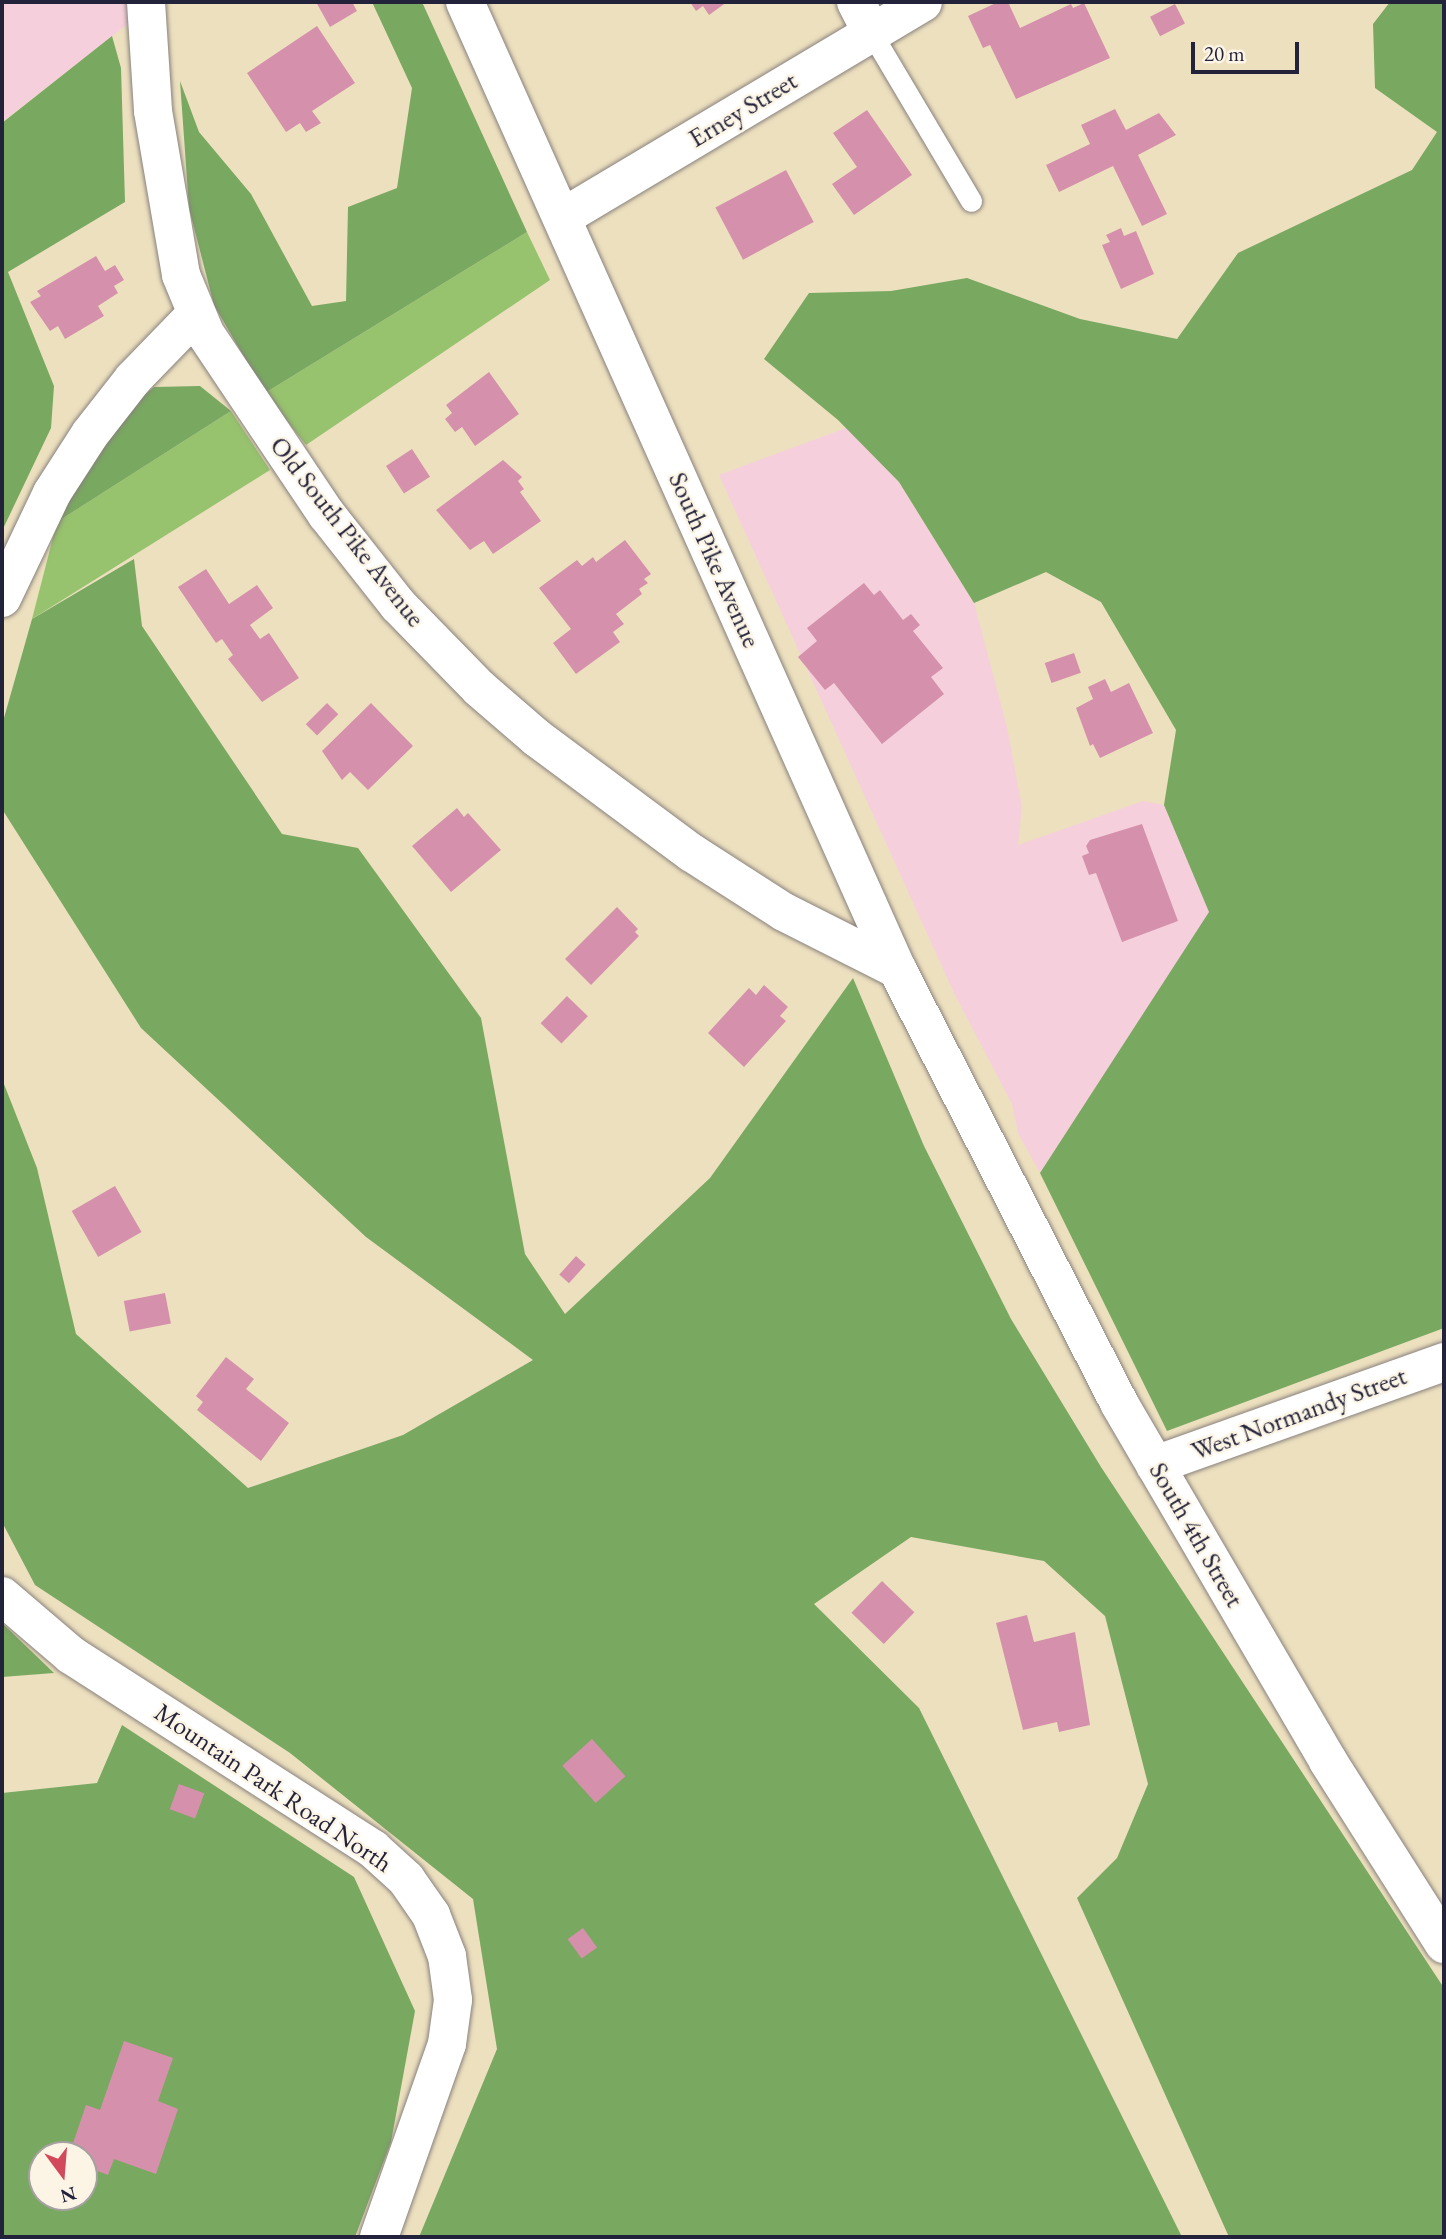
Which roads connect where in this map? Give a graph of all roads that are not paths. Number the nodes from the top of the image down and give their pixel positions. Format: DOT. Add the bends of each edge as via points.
graph roads {
  1 [pos="146,2"];
  2 [pos="465,2"];
  3 [pos="923,2"];
  4 [pos="864,18"];
  5 [pos="971,201"];
  6 [pos="563,217"];
  7 [pos="195,315"];
  8 [pos="2,598"];
  9 [pos="897,969"];
  10 [pos="972,1113"];
  11 [pos="1444,1362"];
  12 [pos="1155,1465"];
  13 [pos="2,1595"];
  14 [pos="1328,1761"];
  15 [pos="1444,1907"];
  16 [pos="1444,1944"];
  17 [pos="379,2237"];
  1 -- 7 [label="street, Old South Pike Avenue" via="153,111 164,186 181,275"];
  2 -- 6 [label="street, South Pike Avenue"];
  3 -- 4 [label="street, Erney Street"];
  4 -- 5 [label="lane"];
  4 -- 6 [label="street, Erney Street"];
  6 -- 9 [label="street, South Pike Avenue"];
  7 -- 8 [label="street" via="133,379 90,434 52,493"];
  7 -- 9 [label="street, Old South Pike Avenue" via="327,515 398,605 479,688 537,738 692,853 784,912"];
  9 -- 10 [label="street, South Pike Avenue"];
  10 -- 12 [label="street, South 4th Street"];
  11 -- 12 [label="street, West Normandy Street"];
  12 -- 14 [label="street, South 4th Street"];
  13 -- 17 [label="street, Mountain Park Road North" via="71,1656 373,1849 406,1879 431,1915 447,1956 451,1989 447,2044"];
  14 -- 15 [label="street"];
  14 -- 16 [label="street, South 4th Street"];
}
